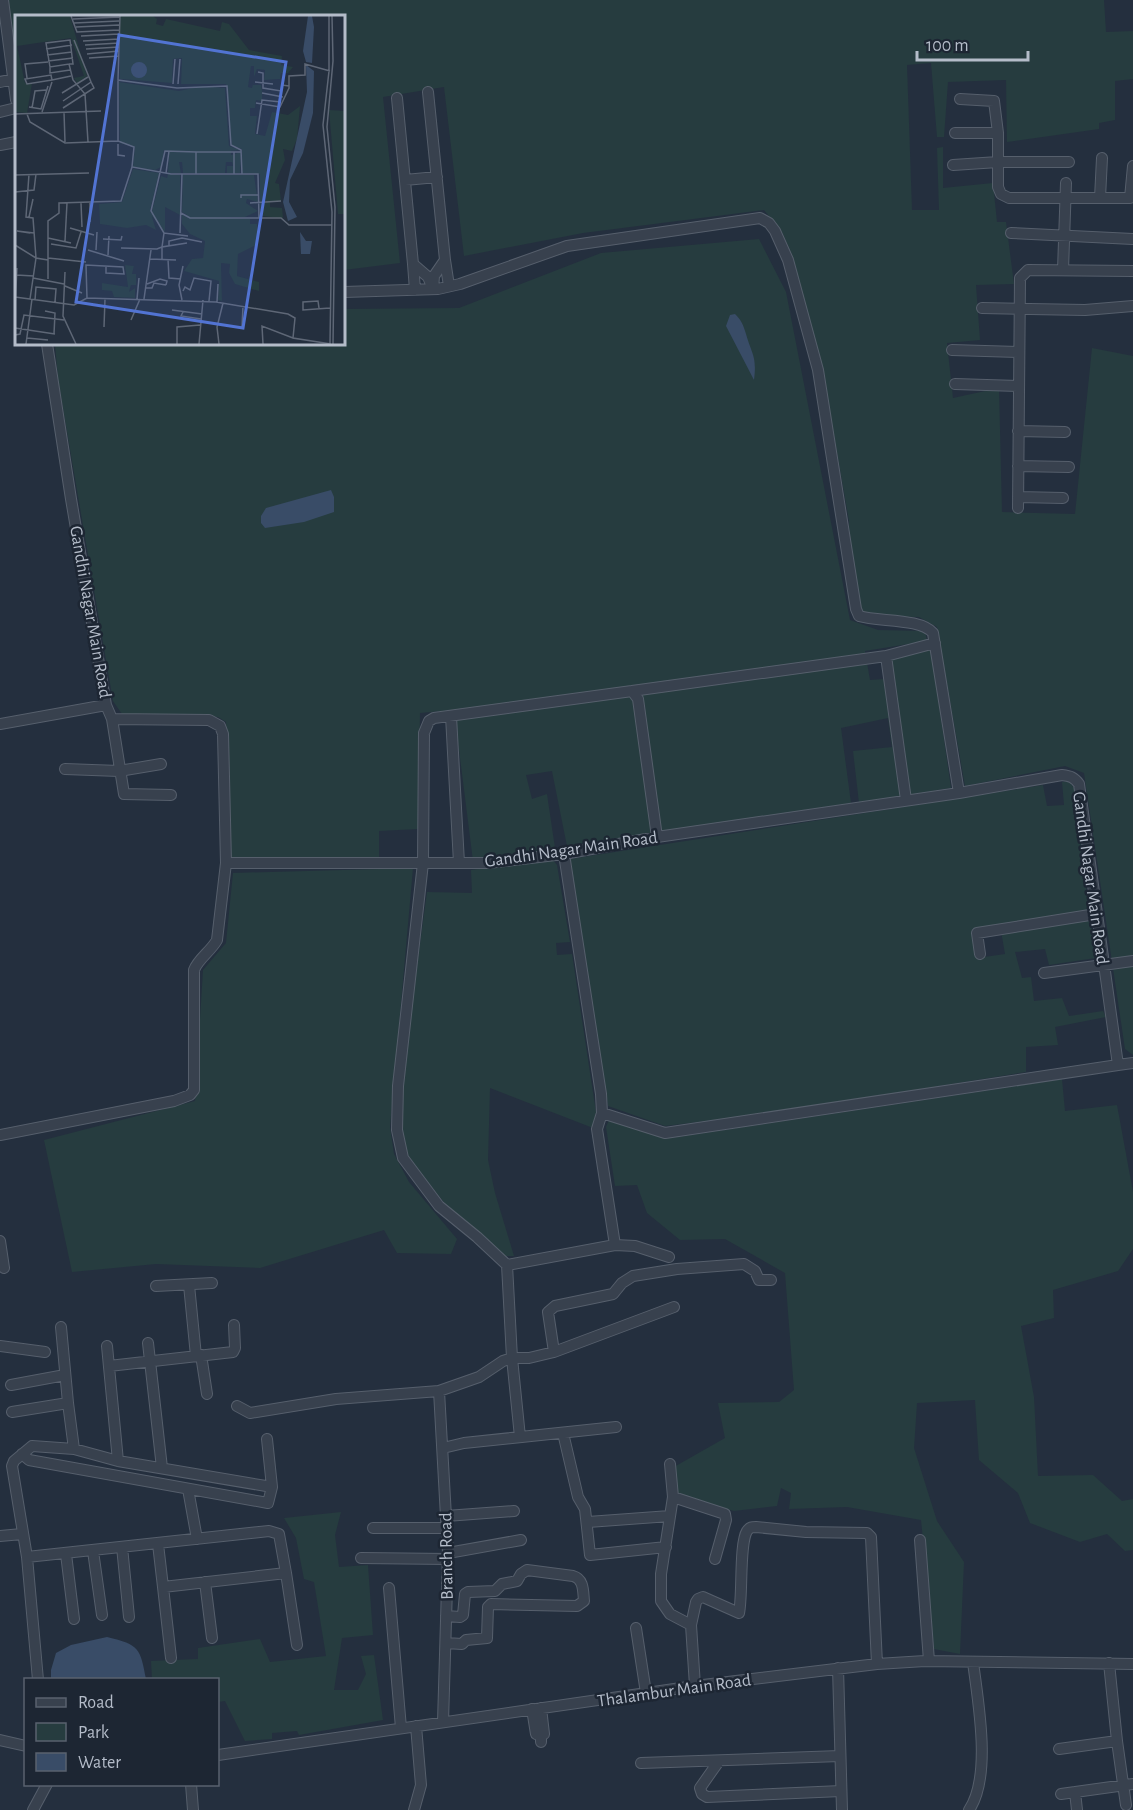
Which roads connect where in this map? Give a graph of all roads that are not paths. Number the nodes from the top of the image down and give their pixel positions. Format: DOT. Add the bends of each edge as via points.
graph roads {
  1 [pos="3,0"];
  2 [pos="3,26"];
  3 [pos="5,52"];
  4 [pos="14,79"];
  5 [pos="0,82"];
  6 [pos="15,90"];
  7 [pos="428,92"];
  8 [pos="397,98"];
  9 [pos="960,99"];
  10 [pos="15,108"];
  11 [pos="0,112"];
  12 [pos="955,133"];
  13 [pos="998,134"];
  14 [pos="15,142"];
  15 [pos="0,145"];
  16 [pos="1102,158"];
  17 [pos="998,162"];
  18 [pos="1070,162"];
  19 [pos="953,165"];
  20 [pos="1133,166"];
  21 [pos="437,177"];
  22 [pos="405,180"];
  23 [pos="1066,183"];
  24 [pos="1065,198"];
  25 [pos="1100,198"];
  26 [pos="1132,198"];
  27 [pos="1011,233"];
  28 [pos="1064,236"];
  29 [pos="1133,239"];
  30 [pos="446,260"];
  31 [pos="412,264"];
  32 [pos="1063,270"];
  33 [pos="1133,272"];
  34 [pos="449,286"];
  35 [pos="432,289"];
  36 [pos="415,290"];
  37 [pos="345,292"];
  38 [pos="1133,306"];
  39 [pos="982,308"];
  40 [pos="1019,309"];
  41 [pos="47,345"];
  42 [pos="952,350"];
  43 [pos="1019,352"];
  44 [pos="955,384"];
  45 [pos="1018,386"];
  46 [pos="1018,431"];
  47 [pos="1065,432"];
  48 [pos="1018,466"];
  49 [pos="1069,467"];
  50 [pos="1018,496"];
  51 [pos="1064,498"];
  52 [pos="1018,508"];
  53 [pos="935,644"];
  54 [pos="886,656"];
  55 [pos="632,691"];
  56 [pos="106,705"];
  57 [pos="452,716"];
  58 [pos="112,719"];
  59 [pos="0,724"];
  60 [pos="161,764"];
  61 [pos="65,769"];
  62 [pos="119,771"];
  63 [pos="959,793"];
  64 [pos="171,795"];
  65 [pos="906,800"];
  66 [pos="657,837"];
  67 [pos="564,854"];
  68 [pos="226,863"];
  69 [pos="423,863"];
  70 [pos="459,863"];
  71 [pos="1096,914"];
  72 [pos="980,954"];
  73 [pos="1133,961"];
  74 [pos="1103,965"];
  75 [pos="1044,973"];
  76 [pos="1133,1063"];
  77 [pos="1118,1065"];
  78 [pos="602,1113"];
  79 [pos="0,1135"];
  80 [pos="0,1241"];
  81 [pos="615,1245"];
  82 [pos="669,1257"];
  83 [pos="507,1264"];
  84 [pos="4,1268"];
  85 [pos="771,1280"];
  86 [pos="212,1283"];
  87 [pos="189,1285"];
  88 [pos="156,1286"];
  89 [pos="674,1307"];
  90 [pos="234,1325"];
  91 [pos="61,1327"];
  92 [pos="148,1343"];
  93 [pos="0,1346"];
  94 [pos="106,1346"];
  95 [pos="45,1352"];
  96 [pos="554,1352"];
  97 [pos="198,1355"];
  98 [pos="512,1358"];
  99 [pos="150,1361"];
  100 [pos="109,1366"];
  101 [pos="65,1376"];
  102 [pos="11,1385"];
  103 [pos="439,1390"];
  104 [pos="207,1394"];
  105 [pos="68,1403"];
  106 [pos="237,1406"];
  107 [pos="12,1412"];
  108 [pos="616,1427"];
  109 [pos="563,1433"];
  110 [pos="520,1437"];
  111 [pos="267,1439"];
  112 [pos="74,1449"];
  113 [pos="442,1449"];
  114 [pos="22,1454"];
  115 [pos="118,1461"];
  116 [pos="670,1464"];
  117 [pos="158,1468"];
  118 [pos="152,1482"];
  119 [pos="272,1487"];
  120 [pos="188,1489"];
  121 [pos="673,1497"];
  122 [pos="514,1511"];
  123 [pos="446,1516"];
  124 [pos="670,1516"];
  125 [pos="588,1521"];
  126 [pos="373,1528"];
  127 [pos="447,1528"];
  128 [pos="22,1534"];
  129 [pos="0,1536"];
  130 [pos="197,1539"];
  131 [pos="521,1540"];
  132 [pos="920,1540"];
  133 [pos="158,1544"];
  134 [pos="122,1547"];
  135 [pos="666,1547"];
  136 [pos="93,1551"];
  137 [pos="66,1554"];
  138 [pos="448,1556"];
  139 [pos="27,1557"];
  140 [pos="361,1557"];
  141 [pos="715,1559"];
  142 [pos="286,1573"];
  143 [pos="205,1582"];
  144 [pos="164,1587"];
  145 [pos="389,1588"];
  146 [pos="495,1591"];
  147 [pos="495,1603"];
  148 [pos="102,1615"];
  149 [pos="446,1616"];
  150 [pos="129,1617"];
  151 [pos="74,1619"];
  152 [pos="691,1625"];
  153 [pos="636,1628"];
  154 [pos="212,1638"];
  155 [pos="446,1643"];
  156 [pos="297,1645"];
  157 [pos="171,1658"];
  158 [pos="929,1661"];
  159 [pos="973,1662"];
  160 [pos="1109,1663"];
  161 [pos="877,1664"];
  162 [pos="1133,1664"];
  163 [pos="838,1668"];
  164 [pos="38,1678"];
  165 [pos="695,1686"];
  166 [pos="646,1693"];
  167 [pos="537,1709"];
  168 [pos="443,1722"];
  169 [pos="416,1726"];
  170 [pos="401,1728"];
  171 [pos="541,1739"];
  172 [pos="0,1740"];
  173 [pos="1117,1741"];
  174 [pos="24,1746"];
  175 [pos="1059,1749"];
  176 [pos="219,1755"];
  177 [pos="840,1756"];
  178 [pos="718,1761"];
  179 [pos="640,1763"];
  180 [pos="1128,1785"];
  181 [pos="45,1786"];
  182 [pos="191,1786"];
  183 [pos="841,1791"];
  184 [pos="1075,1792"];
  185 [pos="1061,1794"];
  186 [pos="1126,1805"];
  187 [pos="33,1810"];
  188 [pos="193,1810"];
  189 [pos="414,1810"];
  190 [pos="842,1810"];
  191 [pos="969,1810"];
  192 [pos="1077,1810"];
  1 -- 2 [label="street"];
  2 -- 3 [label="street"];
  3 -- 4 [label="street"];
  4 -- 5 [label="street"];
  4 -- 6 [label="street"];
  7 -- 21 [label="street"];
  8 -- 22 [label="street"];
  9 -- 13 [label="street" via="994,101"];
  10 -- 11 [label="street"];
  12 -- 13 [label="street"];
  13 -- 17 [label="street"];
  14 -- 15 [label="street"];
  16 -- 25 [label="street"];
  17 -- 18 [label="street"];
  17 -- 19 [label="street"];
  17 -- 24 [label="street" via="1001,194 1009,198"];
  20 -- 26 [label="street"];
  21 -- 22 [label="street"];
  21 -- 30 [label="street"];
  22 -- 31 [label="street"];
  23 -- 24 [label="street"];
  24 -- 25 [label="street"];
  24 -- 28 [label="street"];
  25 -- 26 [label="street"];
  27 -- 28 [label="street"];
  28 -- 29 [label="street"];
  28 -- 32 [label="street"];
  30 -- 34 [label="street"];
  30 -- 35 [label="street" via="434,276"];
  31 -- 35 [label="street" via="428,277"];
  31 -- 36 [label="street"];
  32 -- 33 [label="street"];
  32 -- 40 [label="street" via="1023,273"];
  34 -- 35 [label="street"];
  34 -- 53 [label="street" via="567,246 760,218 769,223 788,260 818,370 859,616 928,627"];
  35 -- 36 [label="street"];
  36 -- 37 [label="street"];
  38 -- 40 [label="street"];
  39 -- 40 [label="street"];
  40 -- 43 [label="street"];
  41 -- 56 [label="street, Gandhi Nagar Main Road"];
  42 -- 43 [label="street"];
  43 -- 45 [label="street"];
  44 -- 45 [label="street"];
  45 -- 46 [label="street"];
  46 -- 47 [label="street"];
  46 -- 48 [label="street"];
  48 -- 49 [label="street"];
  48 -- 50 [label="street"];
  50 -- 51 [label="street"];
  50 -- 52 [label="street"];
  53 -- 54 [label="street"];
  53 -- 63 [label="street"];
  54 -- 55 [label="street"];
  54 -- 65 [label="street"];
  55 -- 57 [label="street"];
  55 -- 66 [label="street" via="639,699"];
  56 -- 58 [label="street, Gandhi Nagar Main Road"];
  56 -- 59 [label="street"];
  57 -- 69 [label="street" via="429,721 424,733"];
  57 -- 70 [label="street"];
  58 -- 62 [label="street"];
  58 -- 68 [label="street, Gandhi Nagar Main Road" via="209,720 220,726"];
  60 -- 62 [label="street"];
  61 -- 62 [label="street"];
  62 -- 64 [label="street" via="124,794"];
  63 -- 65 [label="street, Gandhi Nagar Main Road"];
  63 -- 71 [label="street, Gandhi Nagar Main Road" via="1062,775 1075,778 1079,784"];
  65 -- 66 [label="street, Gandhi Nagar Main Road"];
  66 -- 67 [label="street, Gandhi Nagar Main Road"];
  67 -- 70 [label="street, Gandhi Nagar Main Road"];
  67 -- 78 [label="street"];
  68 -- 69 [label="street, Gandhi Nagar Main Road"];
  68 -- 79 [label="street" via="217,940 194,970 194,1090 190,1095"];
  69 -- 70 [label="street, Gandhi Nagar Main Road"];
  69 -- 83 [label="street" via="398,1086 397,1130 403,1158 439,1206"];
  71 -- 72 [label="street" via="977,933"];
  71 -- 74 [label="street, Gandhi Nagar Main Road"];
  73 -- 74 [label="street"];
  74 -- 75 [label="street"];
  74 -- 77 [label="street, Gandhi Nagar Main Road"];
  76 -- 77 [label="street"];
  77 -- 78 [label="street" via="683,1132 665,1133"];
  78 -- 81 [label="street" via="597,1129"];
  80 -- 84 [label="street"];
  81 -- 82 [label="street" via="635,1246"];
  81 -- 83 [label="street"];
  83 -- 98 [label="street"];
  85 -- 96 [label="street" via="759,1280 755,1271 744,1264 633,1276 613,1293 551,1309 548,1312"];
  86 -- 87 [label="street"];
  87 -- 88 [label="street"];
  87 -- 97 [label="street"];
  89 -- 96 [label="street"];
  90 -- 97 [label="street" via="233,1352"];
  91 -- 101 [label="street"];
  92 -- 99 [label="street"];
  93 -- 95 [label="street"];
  94 -- 100 [label="street"];
  96 -- 98 [label="street"];
  97 -- 99 [label="street"];
  97 -- 104 [label="street"];
  98 -- 103 [label="street" via="479,1377"];
  98 -- 110 [label="street"];
  99 -- 100 [label="street"];
  99 -- 117 [label="street"];
  100 -- 115 [label="street"];
  101 -- 102 [label="street"];
  101 -- 105 [label="street"];
  103 -- 106 [label="street" via="250,1413"];
  103 -- 113 [label="street, Branch Road"];
  105 -- 107 [label="street"];
  105 -- 112 [label="street"];
  108 -- 109 [label="street"];
  109 -- 110 [label="street"];
  109 -- 125 [label="street" via="578,1497"];
  110 -- 113 [label="street"];
  111 -- 119 [label="street"];
  112 -- 114 [label="street" via="32,1446"];
  112 -- 115 [label="street"];
  113 -- 123 [label="street, Branch Road"];
  114 -- 118 [label="street" via="29,1460"];
  114 -- 128 [label="street" via="12,1466"];
  115 -- 117 [label="street"];
  116 -- 121 [label="street"];
  117 -- 118 [label="street"];
  117 -- 119 [label="street"];
  118 -- 120 [label="street"];
  119 -- 120 [label="street" via="268,1503"];
  120 -- 130 [label="street"];
  121 -- 124 [label="street"];
  121 -- 141 [label="street" via="725,1514"];
  122 -- 123 [label="street"];
  123 -- 127 [label="street, Branch Road"];
  124 -- 125 [label="street"];
  124 -- 135 [label="street"];
  125 -- 135 [label="street" via="590,1555"];
  126 -- 127 [label="street"];
  127 -- 138 [label="street, Branch Road"];
  128 -- 129 [label="street"];
  128 -- 139 [label="street"];
  130 -- 133 [label="street"];
  130 -- 142 [label="street" via="274,1532 279,1534"];
  131 -- 138 [label="street"];
  132 -- 158 [label="street"];
  133 -- 134 [label="street"];
  133 -- 144 [label="street"];
  134 -- 136 [label="street"];
  134 -- 150 [label="street"];
  135 -- 152 [label="street" via="661,1601 670,1614"];
  136 -- 137 [label="street"];
  136 -- 148 [label="street"];
  137 -- 139 [label="street"];
  137 -- 151 [label="street"];
  138 -- 140 [label="street"];
  138 -- 149 [label="street, Branch Road"];
  139 -- 164 [label="street"];
  142 -- 143 [label="street"];
  142 -- 156 [label="street"];
  143 -- 144 [label="street"];
  143 -- 154 [label="street"];
  144 -- 157 [label="street"];
  145 -- 170 [label="street"];
  146 -- 147 [label="street"];
  146 -- 147 [label="street" via="502,1584 517,1581 527,1570 579,1577 584,1601 577,1606"];
  146 -- 149 [label="street" via="468,1592 463,1616"];
  147 -- 155 [label="street" via="488,1607 487,1638"];
  149 -- 155 [label="street, Branch Road"];
  152 -- 161 [label="street" via="700,1597 739,1613 742,1556 750,1528 867,1533 871,1538"];
  152 -- 165 [label="street"];
  153 -- 166 [label="street"];
  155 -- 168 [label="street, Branch Road"];
  158 -- 159 [label="street, Thalambur Main Road"];
  158 -- 161 [label="street, Thalambur Main Road"];
  159 -- 160 [label="street, Thalambur Main Road"];
  159 -- 191 [label="street" via="982,1741 976,1797"];
  160 -- 162 [label="street, Thalambur Main Road"];
  160 -- 173 [label="street"];
  161 -- 163 [label="street, Thalambur Main Road"];
  163 -- 165 [label="street, Thalambur Main Road"];
  163 -- 177 [label="street"];
  165 -- 166 [label="street, Thalambur Main Road"];
  166 -- 167 [label="street, Thalambur Main Road"];
  167 -- 168 [label="street, Thalambur Main Road"];
  167 -- 171 [label="street" via="544,1734"];
  168 -- 169 [label="street, Thalambur Main Road"];
  169 -- 170 [label="street, Thalambur Main Road"];
  169 -- 189 [label="street" via="421,1785"];
  170 -- 176 [label="street, Thalambur Main Road"];
  172 -- 174 [label="street"];
  173 -- 175 [label="street"];
  173 -- 180 [label="street"];
  177 -- 178 [label="street"];
  177 -- 183 [label="street"];
  178 -- 179 [label="street"];
  178 -- 183 [label="street" via="700,1788 707,1797"];
  180 -- 184 [label="street"];
  180 -- 186 [label="street"];
  181 -- 187 [label="street"];
  182 -- 188 [label="street"];
  183 -- 190 [label="street"];
  184 -- 185 [label="street"];
  184 -- 192 [label="street"];
}
